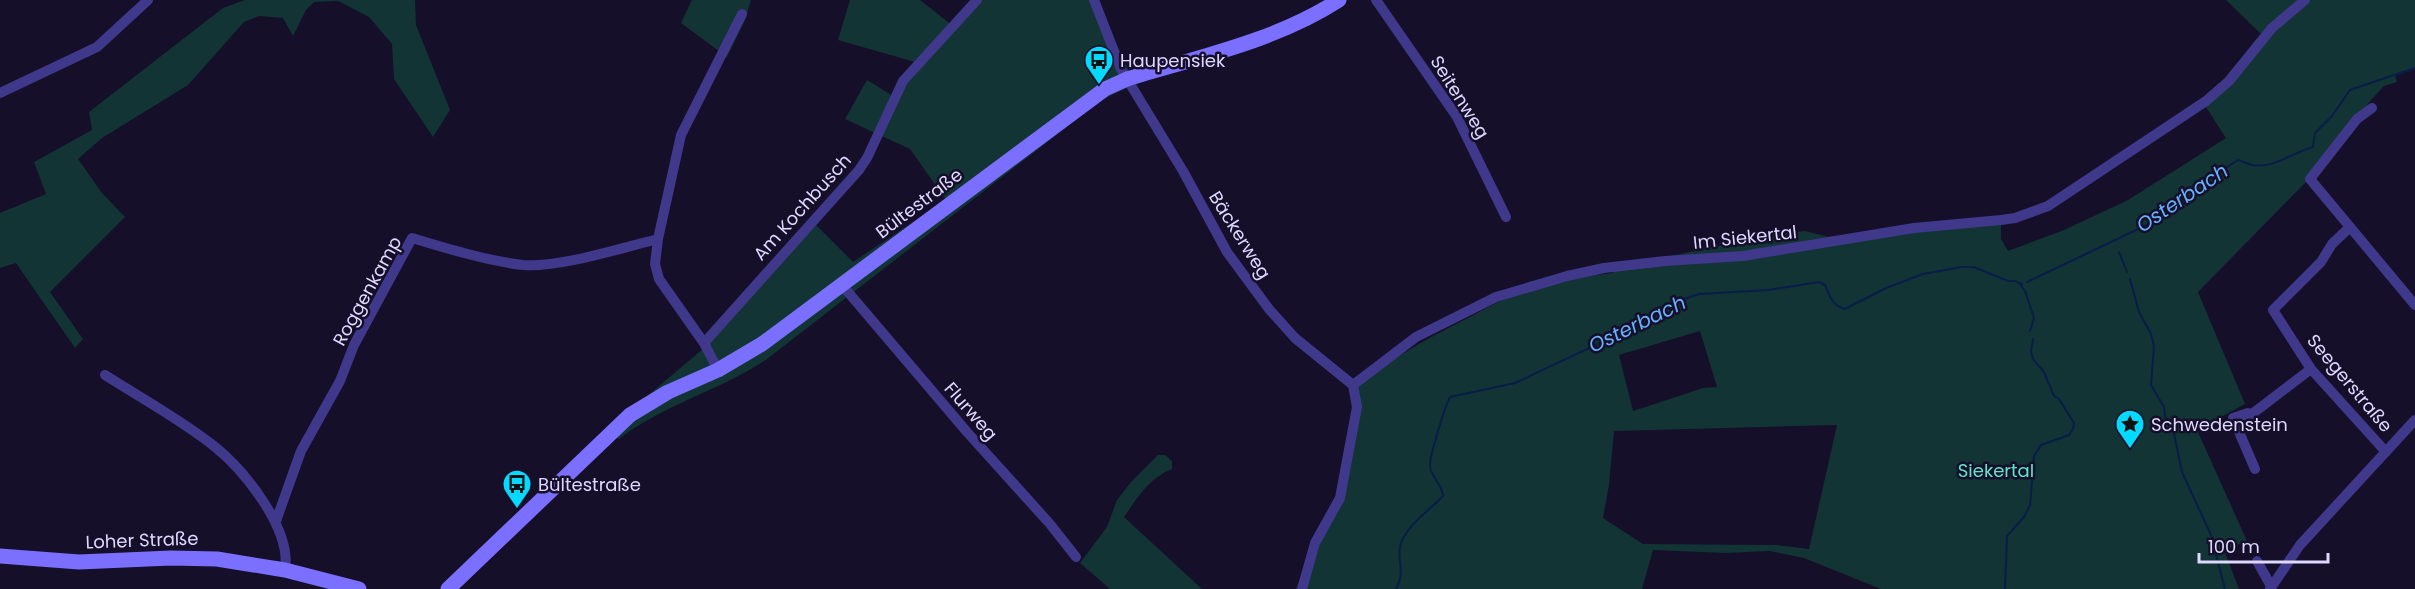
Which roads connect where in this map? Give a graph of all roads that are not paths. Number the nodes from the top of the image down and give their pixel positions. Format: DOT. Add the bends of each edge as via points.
graph roads {
  1 [pos="148,0"];
  2 [pos="977,0"];
  3 [pos="1094,0"];
  4 [pos="1339,0"];
  5 [pos="1376,0"];
  6 [pos="2305,0"];
  7 [pos="742,14"];
  8 [pos="1127,79"];
  9 [pos="0,93"];
  10 [pos="2372,108"];
  11 [pos="1506,217"];
  12 [pos="2350,227"];
  13 [pos="658,240"];
  14 [pos="842,285"];
  15 [pos="2415,305"];
  16 [pos="704,343"];
  17 [pos="2312,369"];
  18 [pos="718,370"];
  19 [pos="105,375"];
  20 [pos="1353,385"];
  21 [pos="2415,420"];
  22 [pos="2386,452"];
  23 [pos="2255,469"];
  24 [pos="276,521"];
  25 [pos="0,556"];
  26 [pos="1076,557"];
  27 [pos="2258,561"];
  28 [pos="285,570"];
  29 [pos="2270,588"];
  30 [pos="359,589"];
  31 [pos="448,589"];
  32 [pos="1302,589"];
  1 -- 9 [label="street" via="97,47"];
  2 -- 16 [label="street, Am Kochbusch" via="903,81 859,170"];
  3 -- 8 [label="street"];
  4 -- 8 [label="street, Bültestraße" via="1275,33"];
  5 -- 11 [label="street, Seitenweg" via="1457,117"];
  6 -- 20 [label="street, Im Siekertal" via="2272,28 2229,81 2206,101 2048,206 2015,218 1914,228 1743,256 1604,268 1567,276 1496,297 1416,337"];
  7 -- 13 [label="street" via="681,135"];
  8 -- 14 [label="street, Bültestraße" via="1094,96"];
  8 -- 20 [label="street, Bäckerweg" via="1227,252 1269,309 1295,338"];
  10 -- 12 [label="street" via="2357,119 2310,179"];
  12 -- 15 [label="street"];
  12 -- 17 [label="street, Seegerstraße" via="2273,310"];
  13 -- 16 [label="street" via="655,264 659,279"];
  13 -- 24 [label="street, Roggenkamp" via="556,263 524,265 412,238 302,451"];
  14 -- 18 [label="street, Bültestraße" via="762,344"];
  14 -- 26 [label="street, Flurweg"];
  16 -- 18 [label="street"];
  17 -- 22 [label="street, Seegerstraße"];
  17 -- 23 [label="street" via="2235,427"];
  18 -- 31 [label="street, Bültestraße" via="668,392 630,416"];
  19 -- 24 [label="street" via="222,452"];
  20 -- 32 [label="street" via="1357,407 1340,498 1316,543"];
  21 -- 22 [label="street"];
  22 -- 29 [label="street" via="2300,545"];
  24 -- 28 [label="street" via="286,553"];
  25 -- 28 [label="street, Loher Straße" via="79,562 207,558"];
  27 -- 29 [label="street"];
  28 -- 30 [label="street, Loher Straße"];
}
